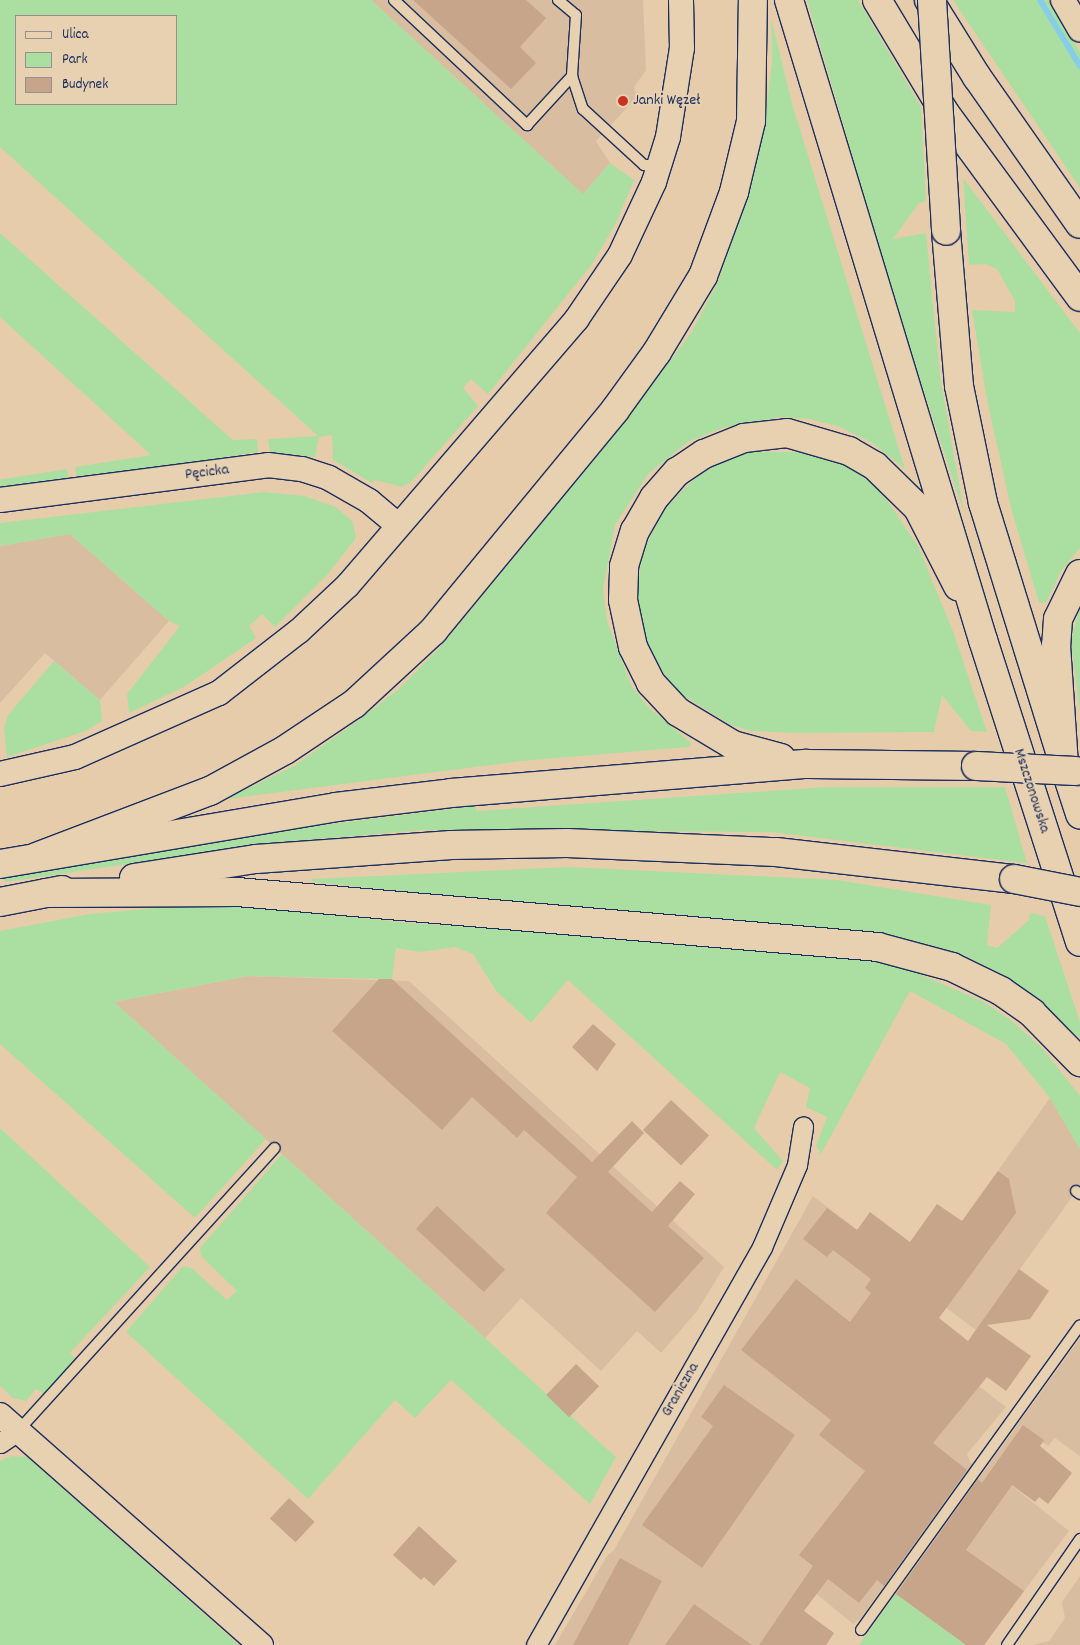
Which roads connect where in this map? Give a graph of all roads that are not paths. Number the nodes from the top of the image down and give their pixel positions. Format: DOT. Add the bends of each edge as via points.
graph roads {
  1 [pos="394,0"];
  2 [pos="558,0"];
  3 [pos="681,0"];
  4 [pos="753,0"];
  5 [pos="789,0"];
  6 [pos="877,0"];
  7 [pos="931,0"];
  8 [pos="1063,0"];
  9 [pos="1080,30"];
  10 [pos="572,76"];
  11 [pos="660,165"];
  12 [pos="1080,224"];
  13 [pos="1080,298"];
  14 [pos="0,500"];
  15 [pos="398,525"];
  16 [pos="1080,574"];
  17 [pos="982,640"];
  18 [pos="806,764"];
  19 [pos="1075,769"];
  20 [pos="0,774"];
  21 [pos="1080,814"];
  22 [pos="36,857"];
  23 [pos="0,864"];
  24 [pos="1080,892"];
  25 [pos="46,893"];
  26 [pos="0,902"];
  27 [pos="1080,942"];
  28 [pos="1080,1062"];
  29 [pos="803,1126"];
  30 [pos="274,1148"];
  31 [pos="1080,1325"];
  32 [pos="0,1415"];
  33 [pos="9,1437"];
  34 [pos="1080,1539"];
  35 [pos="861,1630"];
  36 [pos="261,1645"];
  37 [pos="536,1645"];
  38 [pos="1007,1645"];
  1 -- 10 [label="lane" via="527,125"];
  2 -- 10 [label="lane" via="576,15"];
  3 -- 11 [label="street" via="682,48 678,83"];
  4 -- 22 [label="main road" via="751,121 734,192 703,276 657,352 615,410 434,631 354,704 285,750 210,791"];
  5 -- 17 [label="main road"];
  6 -- 13 [label="main road" via="945,113"];
  7 -- 12 [label="main road" via="977,77"];
  7 -- 19 [label="main road, bridge" via="959,386 983,503"];
  8 -- 9 [label="street"];
  10 -- 11 [label="lane" via="583,109 644,165"];
  11 -- 15 [label="street" via="635,225 600,287"];
  14 -- 15 [label="street, Pęcicka" via="268,466 302,469 330,478 369,501"];
  15 -- 20 [label="street" via="348,584 299,631 218,692 75,757"];
  16 -- 19 [label="main road" via="1058,619"];
  17 -- 18 [label="main road" via="918,508 875,466 850,451 787,434 744,438 704,454 677,472 654,498 635,530 624,566 623,600 633,647 651,683 678,712 703,730 756,752"];
  17 -- 27 [label="main road, Mszczonowska"];
  18 -- 19 [label="main road, bridge"];
  18 -- 22 [label="main road" via="452,793 336,807"];
  19 -- 21 [label="main road"];
  22 -- 23 [label="main road"];
  24 -- 25 [label="main road, bridge" via="1014,879 776,852 548,844 450,845 256,859"];
  25 -- 26 [label="main road"];
  25 -- 28 [label="main road" via="237,892 878,947 952,967 1001,991 1032,1012"];
  29 -- 37 [label="street, Graniczna" via="797,1165 762,1248"];
  30 -- 33 [label="lane"];
  31 -- 35 [label="lane"];
  32 -- 33 [label="street"];
  33 -- 36 [label="street"];
  34 -- 38 [label="lane"];
}
